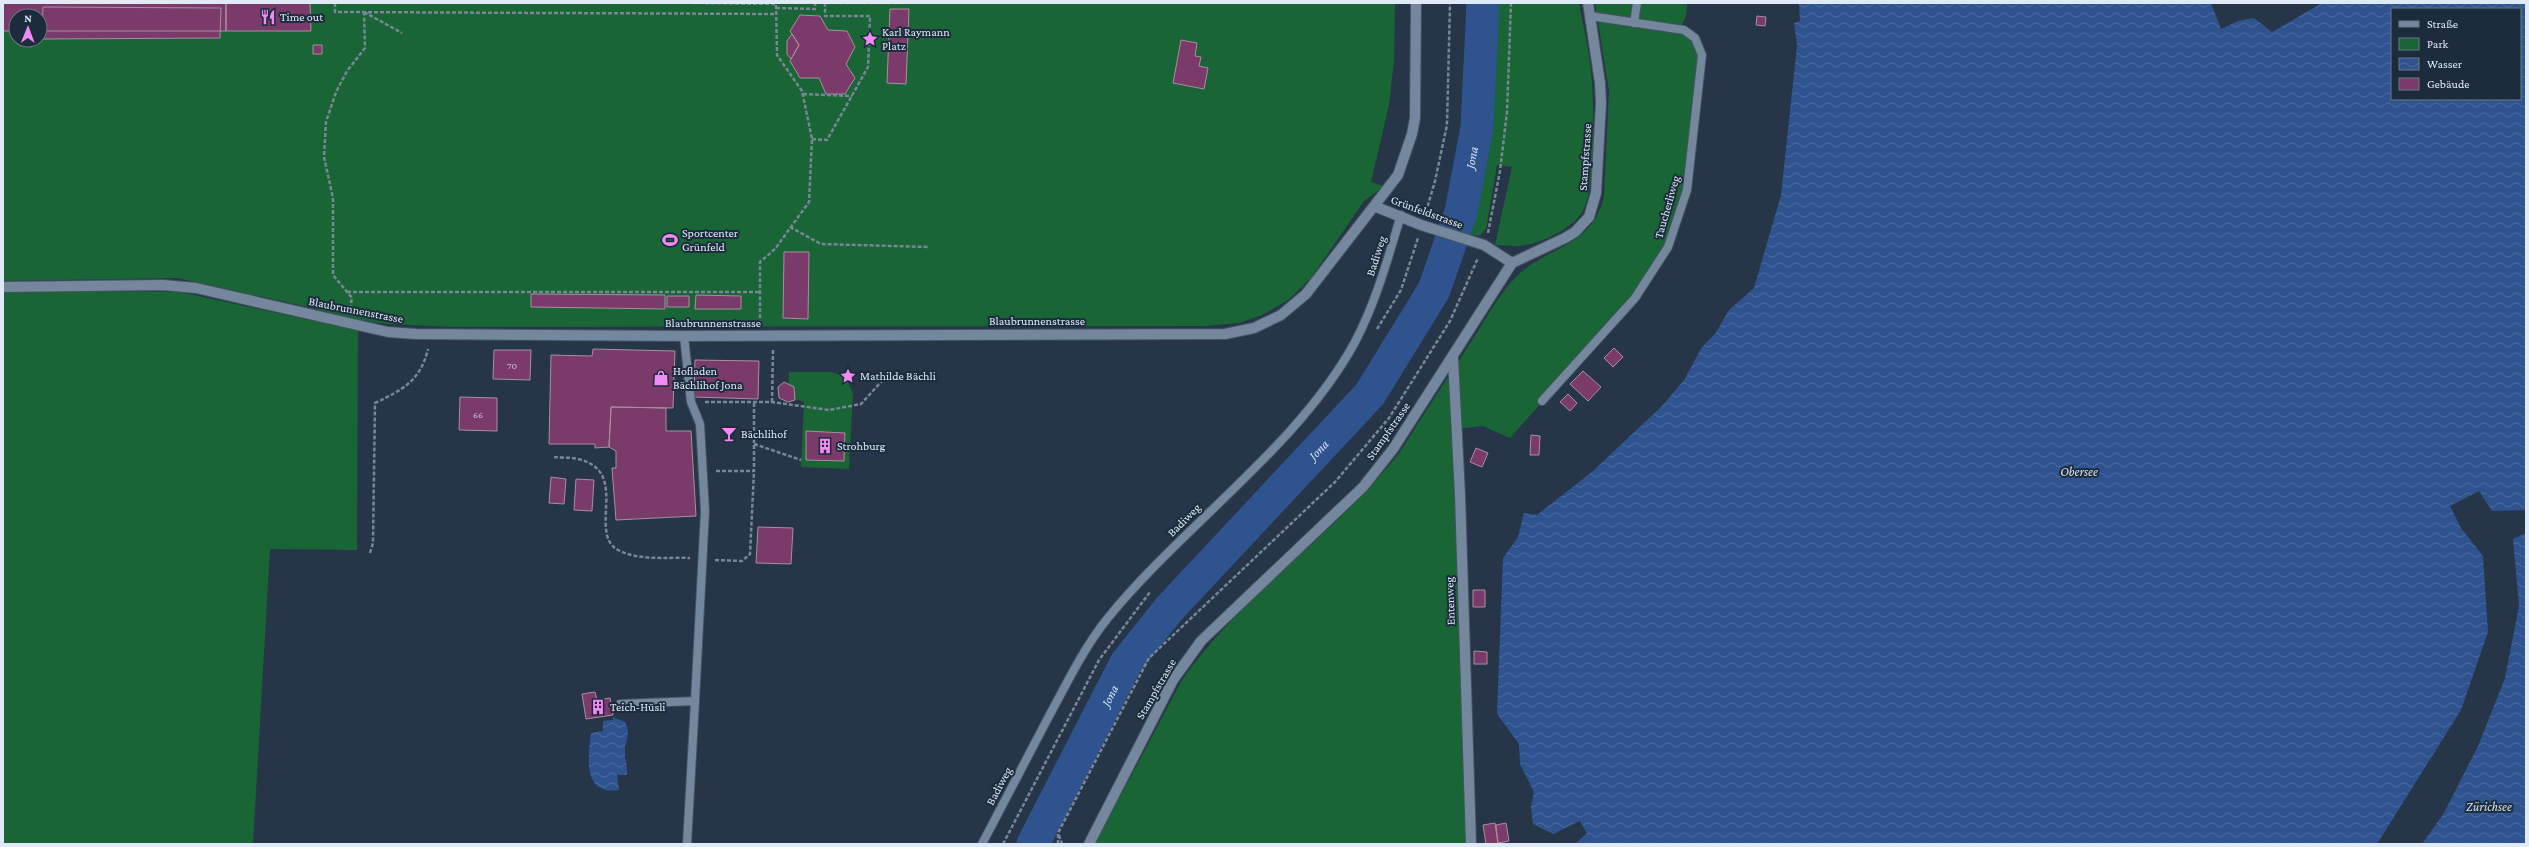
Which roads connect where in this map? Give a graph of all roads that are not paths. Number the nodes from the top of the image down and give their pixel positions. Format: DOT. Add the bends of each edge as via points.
graph roads {
  1 [pos="1416,3"];
  2 [pos="1588,3"];
  3 [pos="1637,3"];
  4 [pos="1590,16"];
  5 [pos="1634,23"];
  6 [pos="1374,206"];
  7 [pos="1402,215"];
  8 [pos="1512,263"];
  9 [pos="3,287"];
  10 [pos="684,336"];
  11 [pos="1453,358"];
  12 [pos="1542,400"];
  13 [pos="695,701"];
  14 [pos="620,704"];
  15 [pos="687,844"];
  16 [pos="982,844"];
  17 [pos="1089,844"];
  18 [pos="1471,844"];
  1 -- 6 [label="street, Grünfeldstrasse" via="1415,118 1412,134 1398,175"];
  2 -- 4 [label="street, Stampfstrasse"];
  3 -- 5 [label="lane"];
  4 -- 5 [label="lane, Taucherliweg"];
  4 -- 8 [label="street, Stampfstrasse" via="1601,103 1596,193 1592,209 1575,232"];
  5 -- 12 [label="lane, Taucherliweg" via="1684,30 1695,38 1702,55 1687,190 1668,247 1635,298"];
  6 -- 7 [label="street, Grünfeldstrasse"];
  6 -- 10 [label="street, Blaubrunnenstrasse" via="1306,294 1281,315 1254,328 1224,334"];
  7 -- 8 [label="street, Grünfeldstrasse" via="1424,226 1484,245"];
  7 -- 16 [label="lane, Badiweg" via="1374,302 1355,342 1330,382 1286,435 1139,583 1106,621 1074,669"];
  8 -- 11 [label="street, Stampfstrasse"];
  9 -- 10 [label="street, Blaubrunnenstrasse" via="163,284 190,287 388,332"];
  10 -- 13 [label="lane" via="691,402 700,424 705,511"];
  11 -- 17 [label="street, Stampfstrasse" via="1393,448 1363,487 1201,641 1173,680"];
  11 -- 18 [label="street, Entenweg"];
  13 -- 14 [label="lane"];
  13 -- 15 [label="lane"];
}
